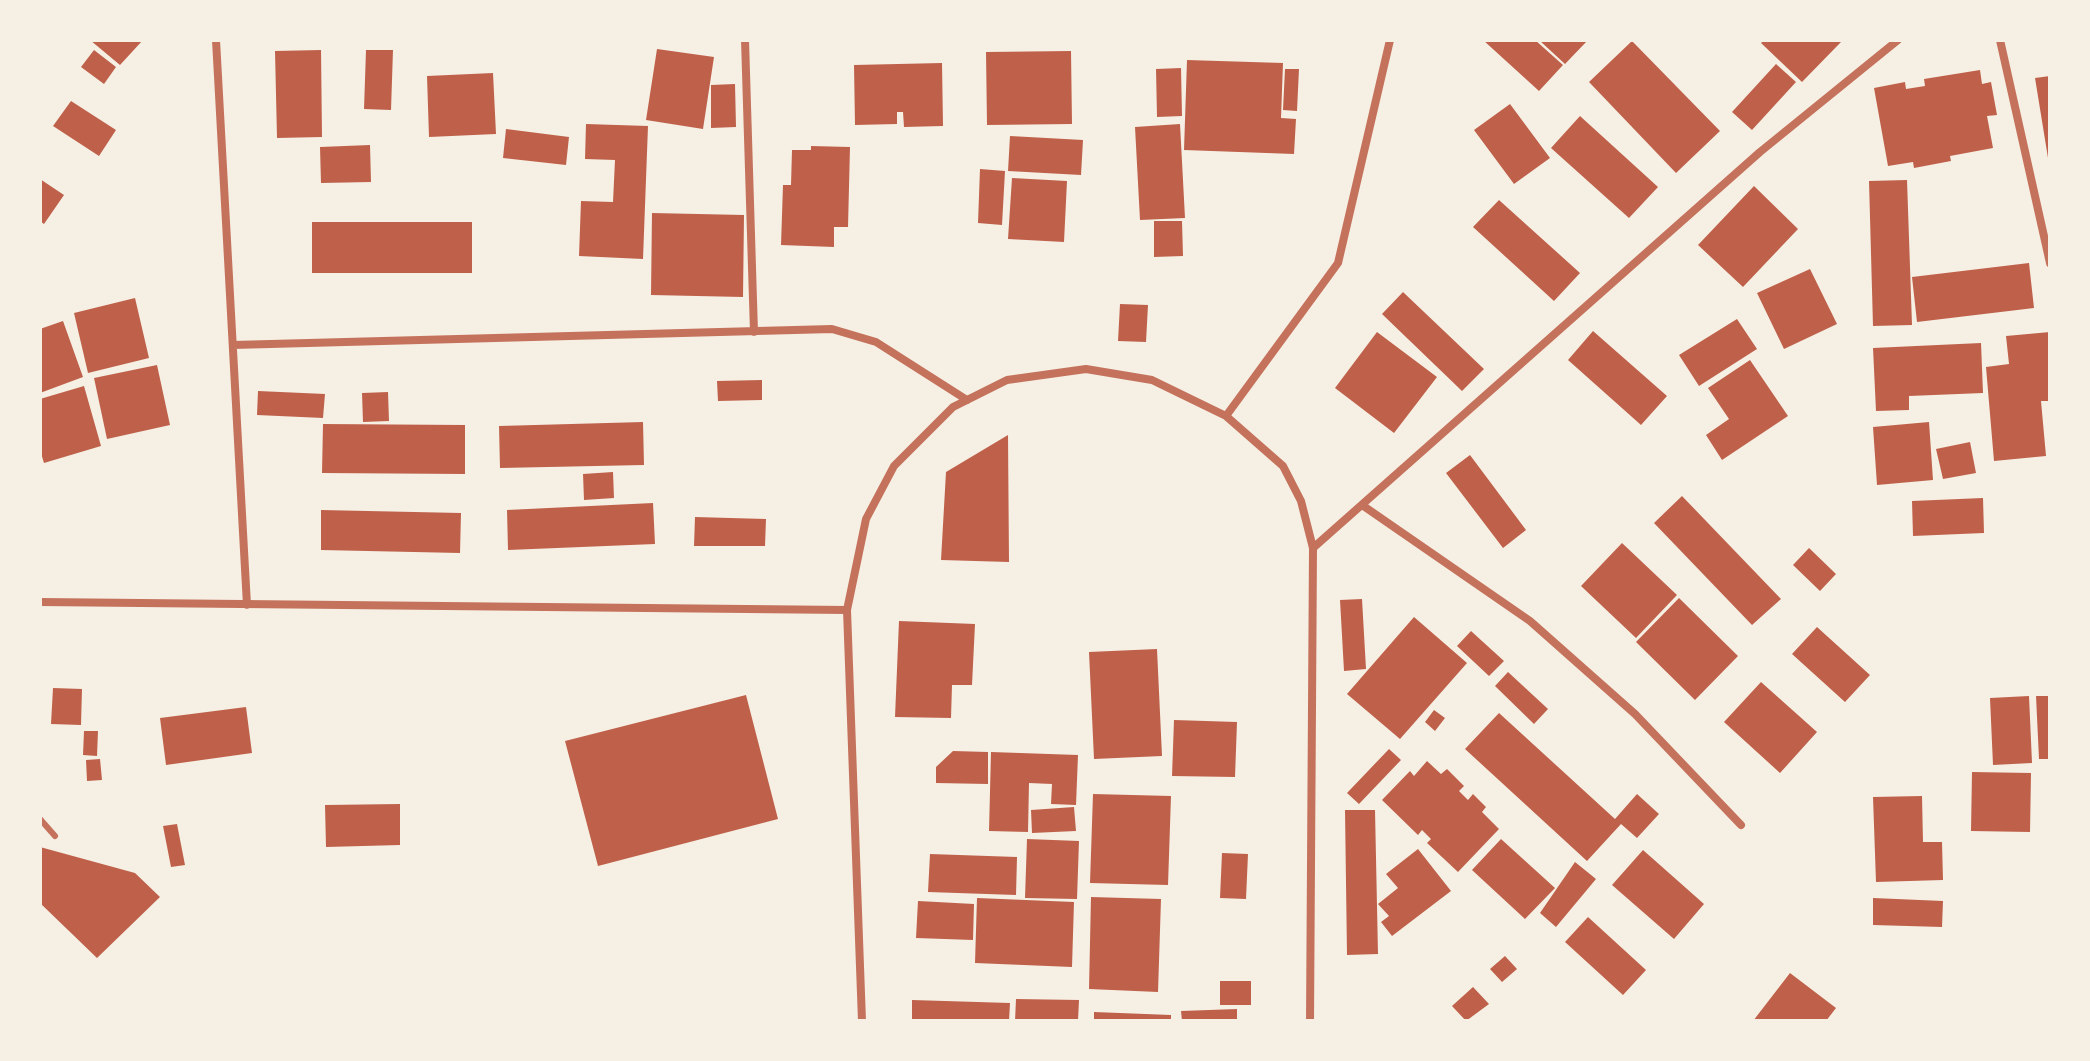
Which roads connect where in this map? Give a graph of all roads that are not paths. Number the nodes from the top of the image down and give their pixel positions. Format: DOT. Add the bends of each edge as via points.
graph roads {
  1 [pos="216,40"];
  2 [pos="745,40"];
  3 [pos="1390,40"];
  4 [pos="1898,40"];
  5 [pos="2000,40"];
  6 [pos="2050,263"];
  7 [pos="754,332"];
  8 [pos="233,345"];
  9 [pos="967,400"];
  10 [pos="1226,416"];
  11 [pos="1362,505"];
  12 [pos="1313,548"];
  13 [pos="40,602"];
  14 [pos="247,605"];
  15 [pos="847,610"];
  16 [pos="40,819"];
  17 [pos="1741,825"];
  18 [pos="55,836"];
  19 [pos="862,1021"];
  20 [pos="1310,1021"];
  1 -- 8 [label="street"];
  2 -- 7 [label="street"];
  3 -- 10 [label="street" via="1338,263"];
  4 -- 11 [label="street" via="1760,152"];
  5 -- 6 [label="street"];
  7 -- 8 [label="street"];
  7 -- 9 [label="street" via="832,329 876,342"];
  8 -- 14 [label="street"];
  9 -- 10 [label="street" via="1007,380 1086,369 1152,380"];
  9 -- 15 [label="street" via="953,407 894,466 866,519"];
  10 -- 12 [label="street" via="1283,466 1301,501"];
  11 -- 12 [label="street"];
  11 -- 17 [label="street" via="1530,621 1635,714"];
  12 -- 20 [label="street"];
  13 -- 14 [label="street"];
  14 -- 15 [label="street"];
  15 -- 19 [label="street"];
  16 -- 18 [label="lane"];
}
